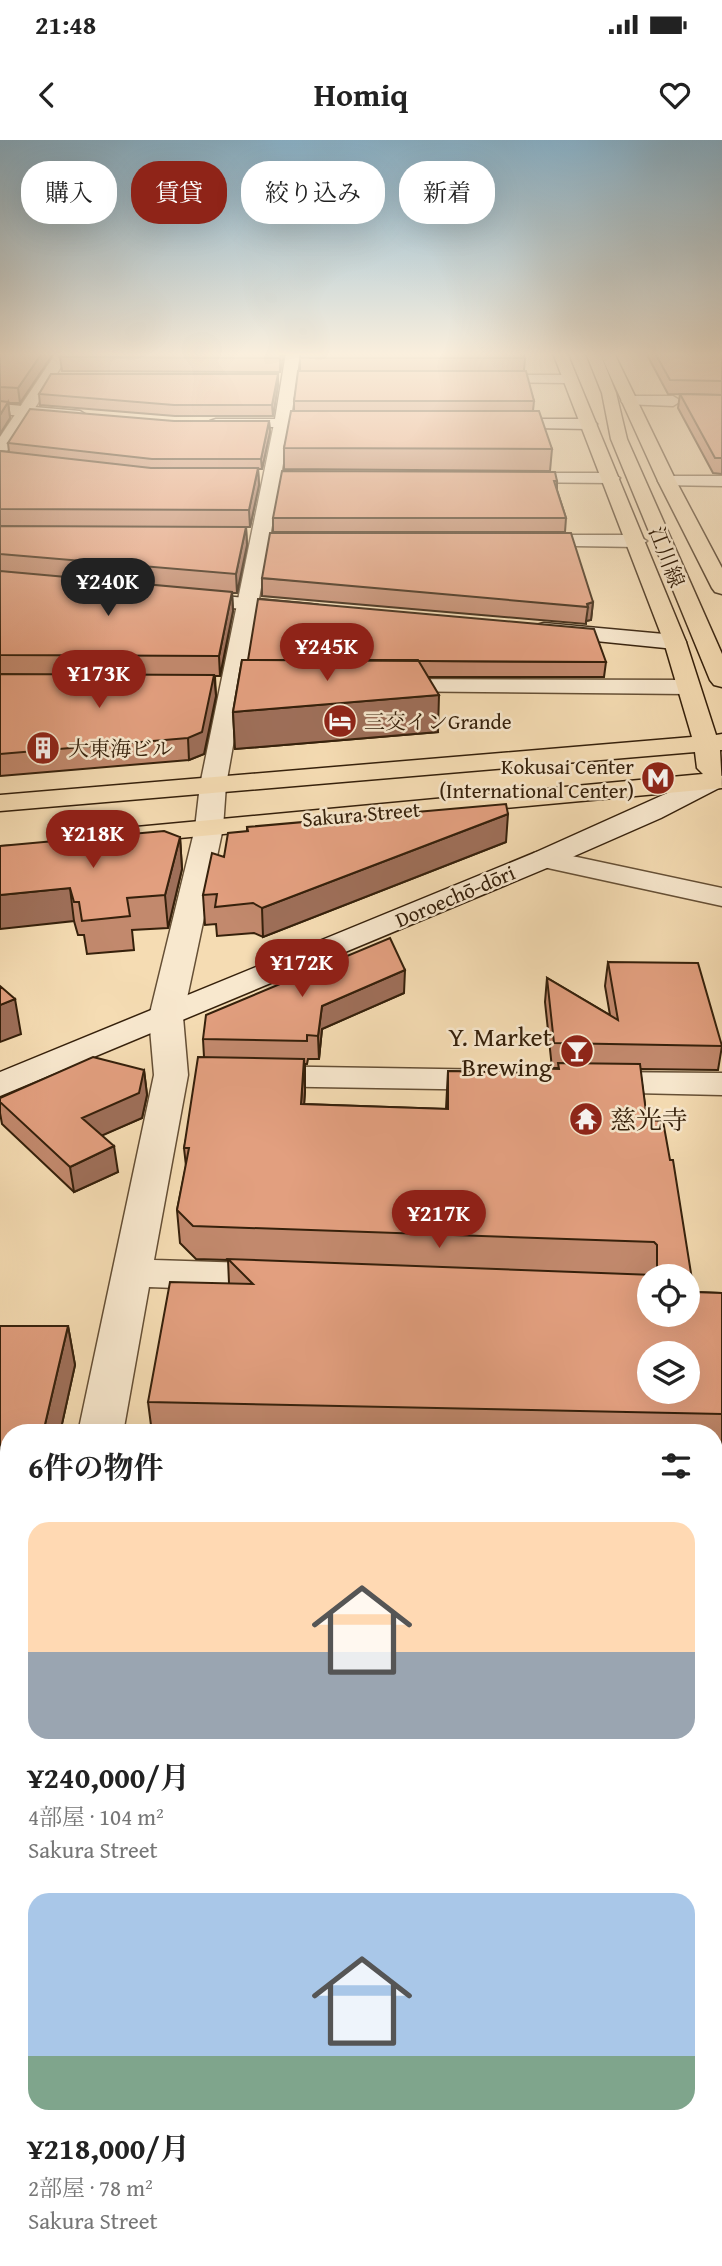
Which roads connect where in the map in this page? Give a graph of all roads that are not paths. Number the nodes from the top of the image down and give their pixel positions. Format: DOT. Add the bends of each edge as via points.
graph roads {
  1 [pos="276,452"];
  2 [pos="600,452"];
  3 [pos="624,452"];
  4 [pos="653,452"];
  5 [pos="489,478"];
  6 [pos="611,478"];
  7 [pos="667,481"];
  8 [pos="722,481"];
  9 [pos="502,541"];
  10 [pos="637,541"];
  11 [pos="715,558"];
  12 [pos="722,588"];
  13 [pos="167,597"];
  14 [pos="247,604"];
  15 [pos="330,611"];
  16 [pos="523,628"];
  17 [pos="675,642"];
  18 [pos="722,680"];
  19 [pos="357,686"];
  20 [pos="688,687"];
  21 [pos="714,743"];
  22 [pos="213,785"];
  23 [pos="719,788"];
  24 [pos="0,803"];
  25 [pos="209,828"];
  26 [pos="84,839"];
  27 [pos="544,859"];
  28 [pos="722,897"];
  29 [pos="166,1017"];
  30 [pos="198,1075"];
  31 [pos="722,1084"];
  32 [pos="0,1085"];
  33 [pos="132,1273"];
  34 [pos="311,1279"];
  35 [pos="102,1424"];
  1 -- 14 [label="street"];
  2 -- 6 [label="main road, 江川線"];
  3 -- 18 [label="main road"];
  4 -- 7 [label="main road, 江川線"];
  5 -- 6 [label="street"];
  6 -- 10 [label="main road, 江川線"];
  7 -- 8 [label="street"];
  7 -- 11 [label="main road, 江川線"];
  9 -- 10 [label="street"];
  10 -- 17 [label="main road, 江川線"];
  11 -- 12 [label="main road, 江川線"];
  13 -- 14 [label="street"];
  14 -- 15 [label="street"];
  14 -- 22 [label="street"];
  16 -- 17 [label="street"];
  17 -- 20 [label="main road, 江川線"];
  19 -- 20 [label="street"];
  20 -- 21 [label="main road, 江川線"];
  21 -- 22 [label="main road, Sakura Street"];
  21 -- 23 [label="main road, 江川線"];
  22 -- 24 [label="main road, Sakura Street"];
  22 -- 25 [label="street"];
  23 -- 25 [label="main road, Sakura Street"];
  23 -- 27 [label="street, Doroechō-dōri"];
  25 -- 26 [label="main road, Sakura Street"];
  25 -- 29 [label="street"];
  27 -- 28 [label="street"];
  27 -- 29 [label="street, Doroechō-dōri"];
  29 -- 30 [label="street"];
  29 -- 32 [label="street, Doroechō-dōri"];
  30 -- 31 [label="street"];
  30 -- 33 [label="street"];
  33 -- 34 [label="street"];
  33 -- 35 [label="street"];
}
